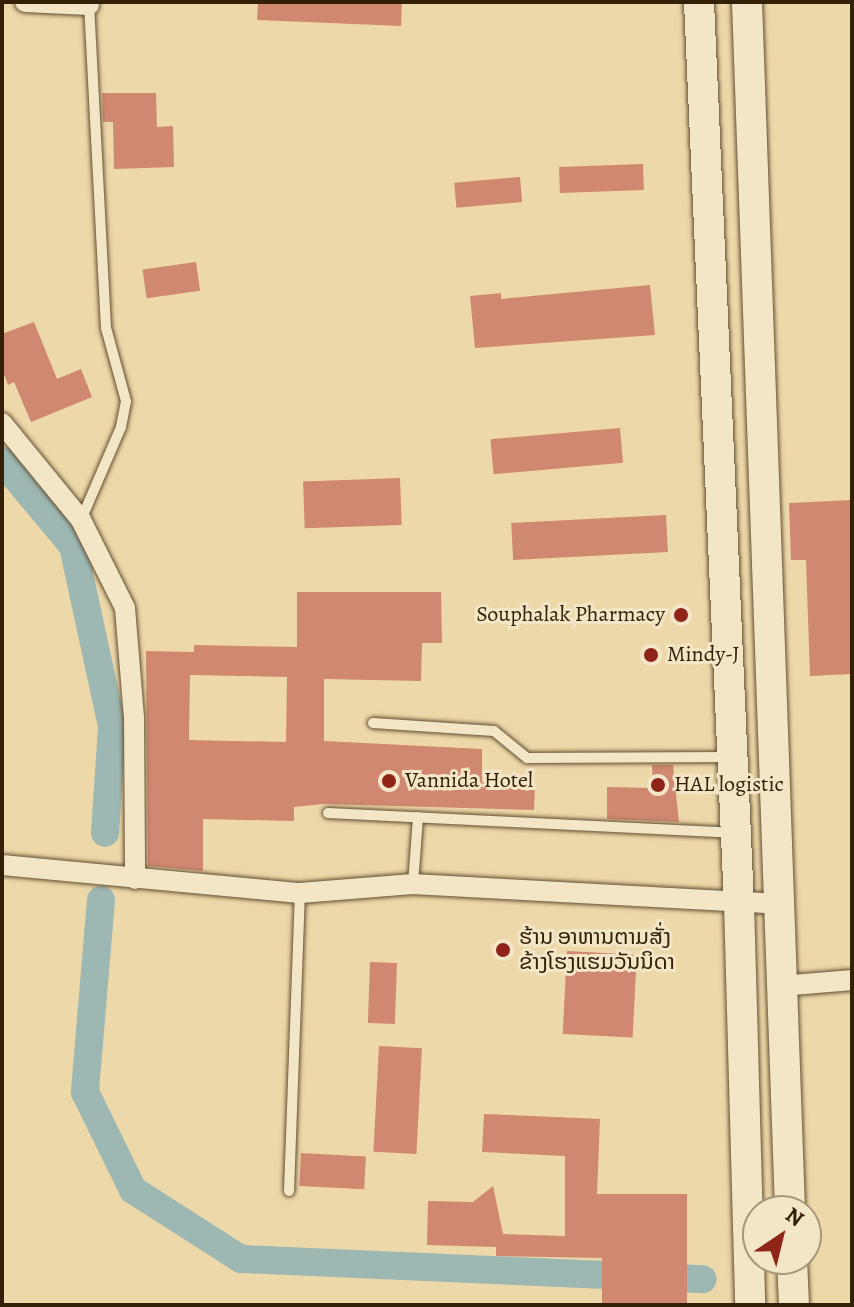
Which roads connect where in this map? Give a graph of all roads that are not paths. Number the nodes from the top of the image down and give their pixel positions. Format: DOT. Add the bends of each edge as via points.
graph roads {
  1 [pos="25,2"];
  2 [pos="699,2"];
  3 [pos="747,2"];
  4 [pos="89,4"];
  5 [pos="2,423"];
  6 [pos="81,520"];
  7 [pos="373,723"];
  8 [pos="732,757"];
  9 [pos="328,813"];
  10 [pos="418,817"];
  11 [pos="736,833"];
  12 [pos="2,865"];
  13 [pos="135,879"];
  14 [pos="413,884"];
  15 [pos="300,893"];
  16 [pos="739,903"];
  17 [pos="779,904"];
  18 [pos="852,980"];
  19 [pos="781,986"];
  20 [pos="289,1191"];
  21 [pos="789,1195"];
  22 [pos="793,1275"];
  23 [pos="750,1305"];
  24 [pos="794,1305"];
  1 -- 4 [label="street"];
  2 -- 8 [label="main road"];
  3 -- 17 [label="main road"];
  4 -- 6 [label="lane" via="106,328 126,401 121,427"];
  5 -- 6 [label="street"];
  6 -- 13 [label="street" via="125,608 134,718"];
  7 -- 8 [label="lane" via="494,731 527,758"];
  8 -- 11 [label="main road"];
  9 -- 10 [label="lane"];
  10 -- 11 [label="lane"];
  10 -- 14 [label="lane"];
  11 -- 16 [label="main road"];
  12 -- 13 [label="street"];
  13 -- 15 [label="street"];
  14 -- 15 [label="street"];
  14 -- 16 [label="street"];
  15 -- 20 [label="lane"];
  16 -- 17 [label="street"];
  16 -- 23 [label="main road"];
  17 -- 19 [label="main road"];
  18 -- 19 [label="street"];
  19 -- 21 [label="main road"];
  22 -- 24 [label="main road"];
}
